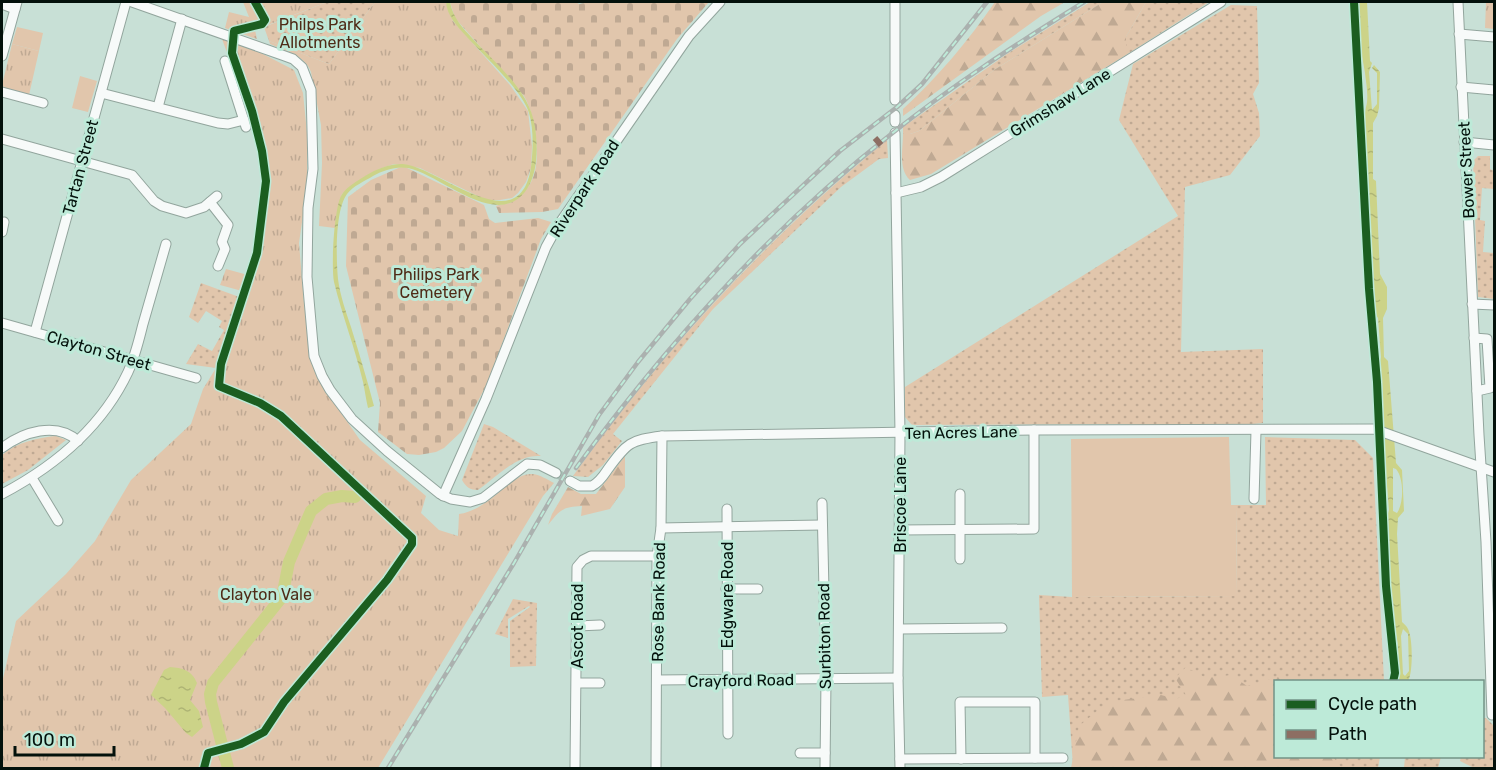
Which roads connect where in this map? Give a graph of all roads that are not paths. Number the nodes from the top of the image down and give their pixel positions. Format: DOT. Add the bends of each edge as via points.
graph roads {
  1 [pos="126,2"];
  2 [pos="132,2"];
  3 [pos="165,2"];
  4 [pos="720,2"];
  5 [pos="895,2"];
  6 [pos="1221,2"];
  7 [pos="1458,2"];
  8 [pos="2,4"];
  9 [pos="16,5"];
  10 [pos="160,12"];
  11 [pos="182,19"];
  12 [pos="1459,34"];
  13 [pos="1494,38"];
  14 [pos="2,51"];
  15 [pos="225,61"];
  16 [pos="1461,87"];
  17 [pos="1494,90"];
  18 [pos="2,92"];
  19 [pos="101,93"];
  20 [pos="895,100"];
  21 [pos="43,104"];
  22 [pos="158,107"];
  23 [pos="895,133"];
  24 [pos="2,139"];
  25 [pos="1464,142"];
  26 [pos="1494,144"];
  27 [pos="82,161"];
  28 [pos="896,193"];
  29 [pos="166,244"];
  30 [pos="218,266"];
  31 [pos="1472,304"];
  32 [pos="1494,305"];
  33 [pos="2,323"];
  34 [pos="35,332"];
  35 [pos="133,360"];
  36 [pos="196,378"];
  37 [pos="1034,430"];
  38 [pos="1256,431"];
  39 [pos="900,433"];
  40 [pos="662,436"];
  41 [pos="78,441"];
  42 [pos="2,448"];
  43 [pos="1480,467"];
  44 [pos="1494,472"];
  45 [pos="556,473"];
  46 [pos="32,478"];
  47 [pos="570,481"];
  48 [pos="2,494"];
  49 [pos="960,494"];
  50 [pos="443,496"];
  51 [pos="1254,499"];
  52 [pos="822,503"];
  53 [pos="727,509"];
  54 [pos="58,521"];
  55 [pos="822,525"];
  56 [pos="727,526"];
  57 [pos="661,528"];
  58 [pos="960,528"];
  59 [pos="900,530"];
  60 [pos="1490,541"];
  61 [pos="657,556"];
  62 [pos="960,559"];
  63 [pos="1490,575"];
  64 [pos="726,589"];
  65 [pos="758,589"];
  66 [pos="600,625"];
  67 [pos="577,626"];
  68 [pos="1002,628"];
  69 [pos="898,629"];
  70 [pos="898,678"];
  71 [pos="826,679"];
  72 [pos="727,680"];
  73 [pos="657,681"];
  74 [pos="577,683"];
  75 [pos="600,683"];
  76 [pos="1492,716"];
  77 [pos="728,734"];
  78 [pos="800,753"];
  79 [pos="825,753"];
  80 [pos="1035,758"];
  81 [pos="1063,758"];
  82 [pos="962,759"];
  83 [pos="900,764"];
  84 [pos="575,768"];
  85 [pos="656,768"];
  86 [pos="825,768"];
  1 -- 19 [label="street, Tartan Street"];
  2 -- 10 [label="street"];
  3 -- 10 [label="street"];
  4 -- 50 [label="street, Riverpark Road" via="689,36 556,227"];
  5 -- 20 [label="street"];
  6 -- 28 [label="street, Grimshaw Lane" via="941,177"];
  7 -- 12 [label="street, Bower Street"];
  8 -- 9 [label="street"];
  9 -- 14 [label="street"];
  10 -- 11 [label="street"];
  11 -- 22 [label="street"];
  11 -- 50 [label="street" via="293,59 304,71 313,105 307,277 317,366 352,419"];
  12 -- 13 [label="street"];
  12 -- 16 [label="street, Bower Street"];
  15 -- 22 [label="street" via="245,124 218,123"];
  16 -- 17 [label="street"];
  16 -- 25 [label="street, Bower Street"];
  18 -- 21 [label="street"];
  19 -- 22 [label="street"];
  19 -- 27 [label="street, Tartan Street"];
  23 -- 28 [label="street, Briscoe Lane"];
  24 -- 27 [label="street"];
  25 -- 26 [label="street"];
  25 -- 31 [label="street, Bower Street"];
  27 -- 30 [label="street" via="132,175 154,201 186,213 213,199 228,225"];
  27 -- 34 [label="street, Tartan Street"];
  28 -- 39 [label="street, Briscoe Lane"];
  29 -- 35 [label="street"];
  31 -- 32 [label="street"];
  31 -- 43 [label="street, Bower Street"];
  33 -- 34 [label="street, Clayton Street"];
  34 -- 35 [label="street, Clayton Street"];
  35 -- 36 [label="street, Clayton Street"];
  35 -- 41 [label="street" via="108,405"];
  37 -- 38 [label="street, Ten Acres Lane"];
  37 -- 39 [label="street, Ten Acres Lane"];
  37 -- 58 [label="street" via="1034,529"];
  38 -- 43 [label="street, Ten Acres Lane" via="1374,429"];
  38 -- 51 [label="street"];
  39 -- 40 [label="street, Ten Acres Lane"];
  39 -- 59 [label="street, Briscoe Lane"];
  40 -- 47 [label="street, Ten Acres Lane" via="630,442 592,486"];
  40 -- 57 [label="street, Rose Bank Road"];
  41 -- 42 [label="street" via="67,432 50,430 27,434"];
  41 -- 46 [label="street"];
  43 -- 44 [label="street"];
  43 -- 60 [label="street, Bower Street"];
  45 -- 50 [label="street" via="540,465 526,464 476,501"];
  46 -- 48 [label="street"];
  46 -- 54 [label="street"];
  49 -- 58 [label="street"];
  52 -- 55 [label="street, Surbiton Road"];
  53 -- 56 [label="street, Edgware Road"];
  55 -- 56 [label="street"];
  55 -- 71 [label="street, Surbiton Road"];
  56 -- 57 [label="street"];
  56 -- 64 [label="street, Edgware Road"];
  57 -- 61 [label="street, Rose Bank Road"];
  58 -- 59 [label="street"];
  58 -- 62 [label="street"];
  59 -- 69 [label="street, Briscoe Lane"];
  60 -- 63 [label="street, Bower Street"];
  61 -- 67 [label="street, Ascot Road" via="591,556 583,560 577,567"];
  61 -- 73 [label="street, Rose Bank Road"];
  63 -- 76 [label="street, Bower Street"];
  64 -- 65 [label="street"];
  64 -- 72 [label="street, Edgware Road"];
  66 -- 67 [label="street"];
  67 -- 74 [label="street, Ascot Road"];
  68 -- 69 [label="street"];
  69 -- 70 [label="street, Briscoe Lane"];
  70 -- 71 [label="street, Crayford Road"];
  70 -- 83 [label="street, Briscoe Lane"];
  71 -- 72 [label="street, Crayford Road"];
  71 -- 79 [label="street, Surbiton Road"];
  72 -- 73 [label="street, Crayford Road"];
  72 -- 77 [label="street, Edgware Road"];
  73 -- 85 [label="street, Rose Bank Road"];
  74 -- 75 [label="street"];
  74 -- 84 [label="street, Ascot Road"];
  78 -- 79 [label="street"];
  79 -- 86 [label="street, Surbiton Road"];
  80 -- 81 [label="street"];
  80 -- 82 [label="street"];
  80 -- 82 [label="street" via="1035,702 960,702"];
  82 -- 83 [label="street"];
}
